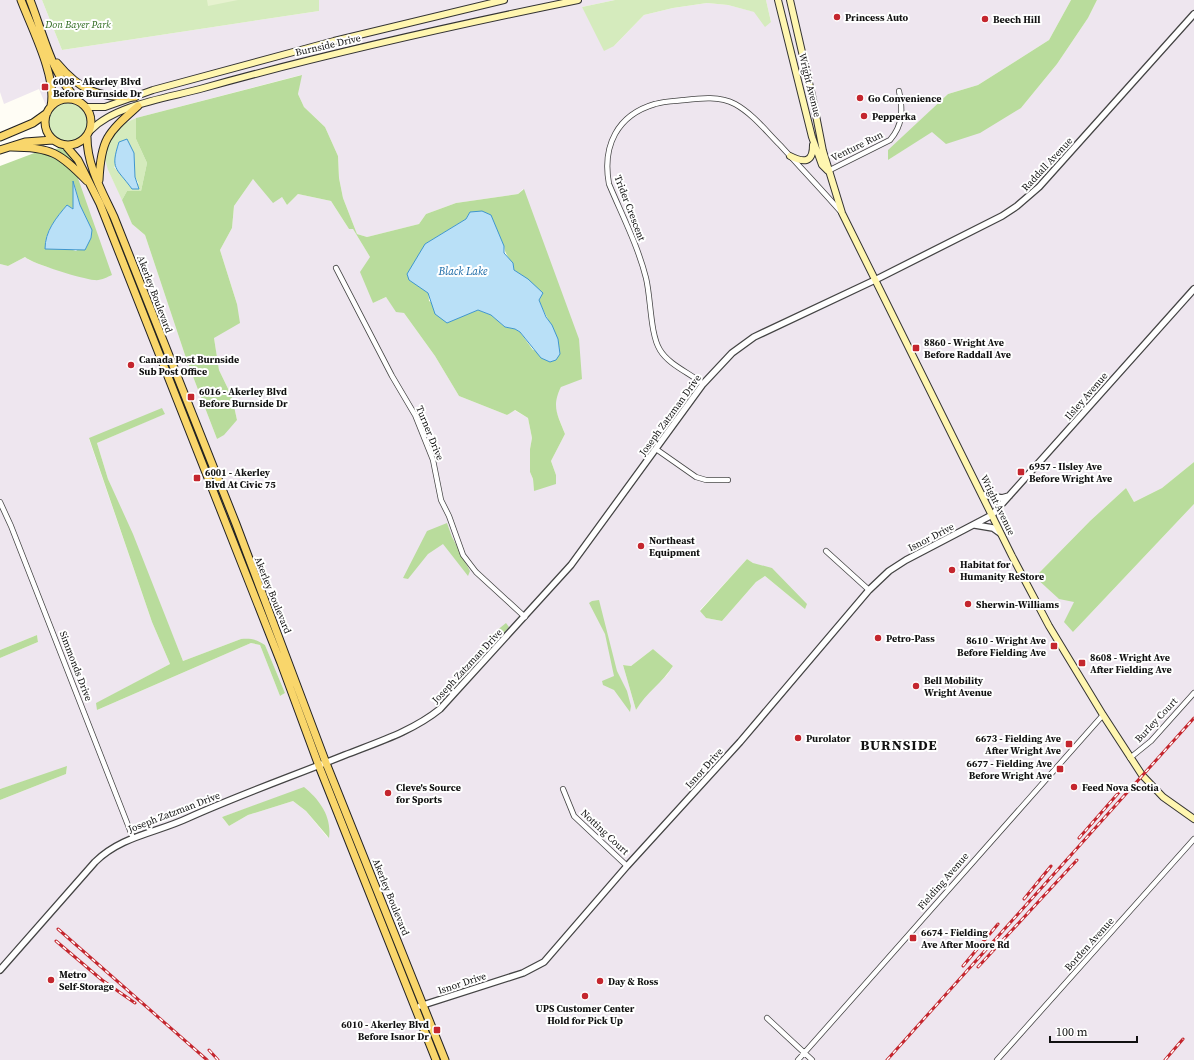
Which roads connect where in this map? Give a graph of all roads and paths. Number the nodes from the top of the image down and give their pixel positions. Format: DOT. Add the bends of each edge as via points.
graph roads {
  1 [pos="21,0"];
  2 [pos="30,0"];
  3 [pos="504,0"];
  4 [pos="578,0"];
  5 [pos="778,0"];
  6 [pos="790,0"];
  7 [pos="1194,14"];
  8 [pos="51,56"];
  9 [pos="801,91"];
  10 [pos="899,91"];
  11 [pos="135,97"];
  12 [pos="813,100"];
  13 [pos="80,102"];
  14 [pos="138,106"];
  15 [pos="86,107"];
  16 [pos="49,109"];
  17 [pos="91,130"];
  18 [pos="0,137"];
  19 [pos="87,137"];
  20 [pos="812,137"];
  21 [pos="53,140"];
  22 [pos="66,146"];
  23 [pos="11,147"];
  24 [pos="0,150"];
  25 [pos="790,156"];
  26 [pos="828,171"];
  27 [pos="95,184"];
  28 [pos="842,213"];
  29 [pos="336,268"];
  30 [pos="875,280"];
  31 [pos="1194,289"];
  32 [pos="703,384"];
  33 [pos="656,449"];
  34 [pos="728,480"];
  35 [pos="983,495"];
  36 [pos="1011,495"];
  37 [pos="0,502"];
  38 [pos="992,515"];
  39 [pos="975,525"];
  40 [pos="1000,533"];
  41 [pos="826,551"];
  42 [pos="869,590"];
  43 [pos="525,617"];
  44 [pos="1194,693"];
  45 [pos="1103,715"];
  46 [pos="1130,758"];
  47 [pos="326,763"];
  48 [pos="319,766"];
  49 [pos="563,789"];
  50 [pos="1194,819"];
  51 [pos="133,838"];
  52 [pos="1194,839"];
  53 [pos="627,866"];
  54 [pos="0,970"];
  55 [pos="424,1005"];
  56 [pos="416,1008"];
  57 [pos="767,1018"];
  58 [pos="803,1052"];
  59 [pos="436,1060"];
  60 [pos="445,1060"];
  61 [pos="798,1060"];
  62 [pos="812,1060"];
  63 [pos="997,1060"];
  1 -- 16 [label="main road" via="51,80 53,96"];
  2 -- 8 [label="main road"];
  3 -- 11 [label="main road, Burnside Drive" via="334,41"];
  4 -- 14 [label="main road, Burnside Drive" via="282,66"];
  5 -- 9 [label="main road, Wright Avenue"];
  6 -- 12 [label="main road, Wright Avenue"];
  7 -- 30 [label="street, Raddall Avenue" via="1040,187 1002,216"];
  8 -- 11 [label="main road" via="65,73 90,91 111,97"];
  8 -- 13 [label="main road" via="66,86"];
  9 -- 12 [label="main road"];
  9 -- 20 [label="main road, Wright Avenue"];
  10 -- 26 [label="street, Venture Run" via="902,118 897,132 890,140"];
  11 -- 15 [label="main road, Burnside Drive" via="105,107"];
  12 -- 26 [label="main road, Wright Avenue"];
  13 -- 15 [label="main road"];
  13 -- 16 [label="main road" via="64,99"];
  14 -- 17 [label="main road, Burnside Drive" via="104,119"];
  14 -- 27 [label="main road" via="111,131 104,143"];
  15 -- 17 [label="main road" via="92,122"];
  16 -- 18 [label="main road" via="33,123"];
  16 -- 21 [label="main road" via="46,127"];
  17 -- 19 [label="main road"];
  19 -- 22 [label="main road" via="81,143"];
  19 -- 27 [label="main road, Akerley Boulevard"];
  20 -- 25 [label="main road" via="813,153 810,158 799,161"];
  20 -- 26 [label="main road, Wright Avenue" via="822,165"];
  21 -- 22 [label="main road"];
  21 -- 23 [label="main road" via="37,140"];
  22 -- 27 [label="main road, Akerley Boulevard"];
  23 -- 24 [label="main road"];
  23 -- 27 [label="main road" via="33,147 56,153"];
  25 -- 28 [label="street, Trider Crescent"];
  25 -- 32 [label="street, Trider Crescent" via="741,108 716,98 668,101 636,111 623,122 609,148 609,184 647,280 654,334 659,349 665,357"];
  26 -- 28 [label="main road, Wright Avenue"];
  27 -- 47 [label="main road, Akerley Boulevard" via="114,217 236,524"];
  27 -- 48 [label="main road, Akerley Boulevard"];
  28 -- 30 [label="main road, Wright Avenue"];
  29 -- 43 [label="street, Turner Drive" via="415,415 433,460 441,500 450,516 464,555 476,572"];
  30 -- 32 [label="street, Joseph Zatzman Drive" via="754,337 732,353"];
  30 -- 35 [label="main road, Wright Avenue"];
  31 -- 36 [label="street, Ilsley Avenue"];
  32 -- 33 [label="street, Joseph Zatzman Drive"];
  33 -- 34 [label="street" via="696,477 706,480"];
  33 -- 43 [label="street, Joseph Zatzman Drive" via="571,565"];
  35 -- 36 [label="street" via="1002,498"];
  35 -- 38 [label="main road, Wright Avenue"];
  36 -- 38 [label="street, Ilsley Avenue"];
  37 -- 51 [label="street, Simmonds Drive"];
  38 -- 39 [label="street, Isnor Drive"];
  38 -- 40 [label="main road, Wright Avenue"];
  39 -- 40 [label="street" via="994,528"];
  39 -- 42 [label="street, Isnor Drive" via="906,560 889,571"];
  40 -- 45 [label="main road, Wright Avenue" via="1038,606"];
  41 -- 42 [label="street"];
  42 -- 53 [label="street, Isnor Drive" via="740,742"];
  43 -- 47 [label="street, Joseph Zatzman Drive" via="428,719"];
  44 -- 46 [label="street, Burley Court" via="1151,741"];
  45 -- 46 [label="main road, Wright Avenue"];
  45 -- 58 [label="street, Fielding Avenue"];
  46 -- 50 [label="main road, Wright Avenue" via="1163,797"];
  47 -- 48 [label="street, Joseph Zatzman Drive"];
  47 -- 55 [label="main road, Akerley Boulevard"];
  48 -- 51 [label="street, Joseph Zatzman Drive"];
  48 -- 56 [label="main road, Akerley Boulevard"];
  49 -- 53 [label="street, Notting Court" via="574,816"];
  51 -- 54 [label="street, Joseph Zatzman Drive" via="100,857"];
  52 -- 63 [label="street, Borden Avenue"];
  53 -- 55 [label="street, Isnor Drive" via="539,965 523,973"];
  55 -- 56 [label="street, Isnor Drive"];
  55 -- 60 [label="main road, Akerley Boulevard"];
  56 -- 59 [label="main road, Akerley Boulevard"];
  57 -- 58 [label="street"];
  58 -- 61 [label="street, Fielding Avenue"];
  58 -- 62 [label="street"];
}
